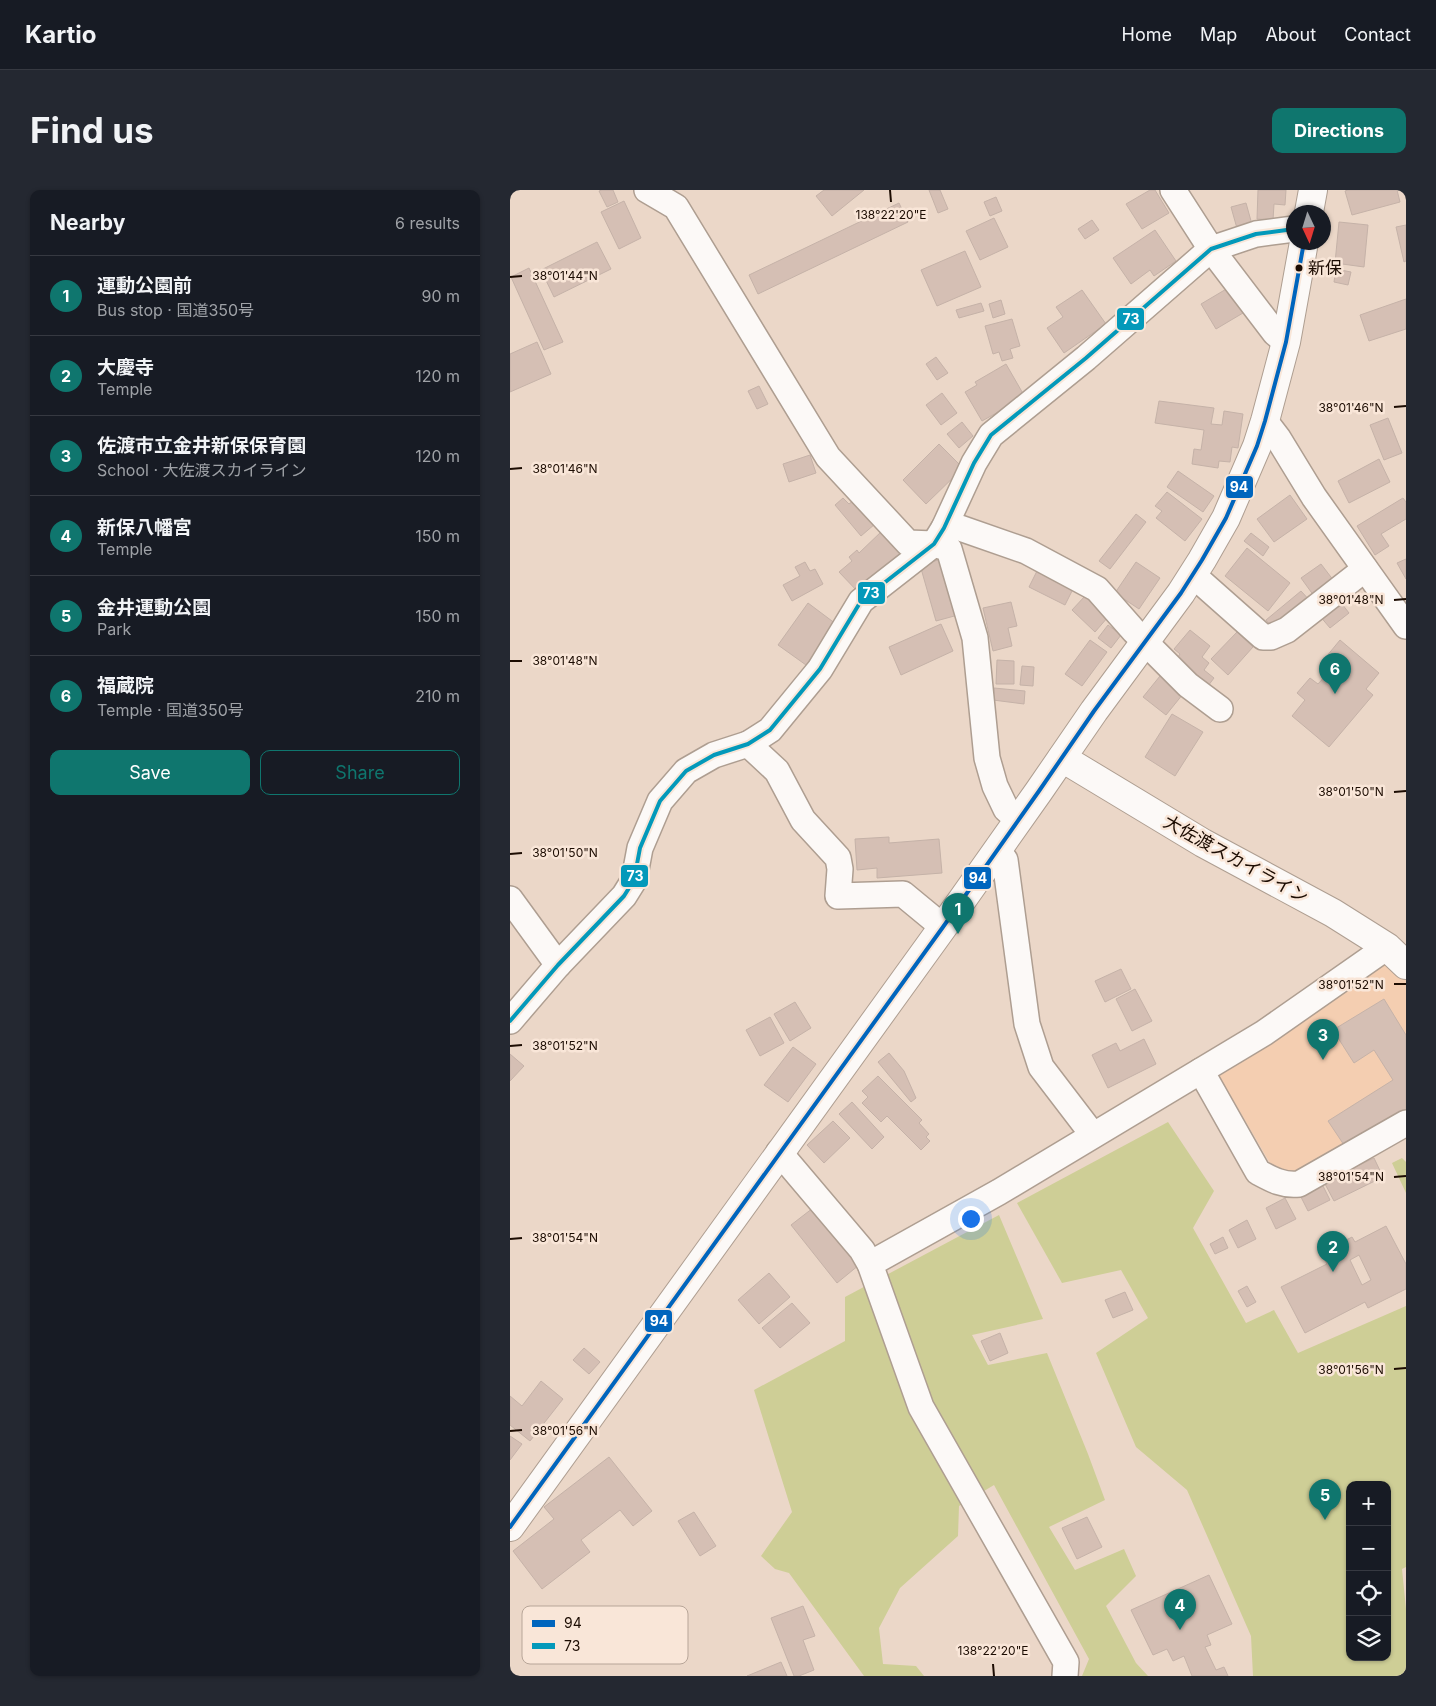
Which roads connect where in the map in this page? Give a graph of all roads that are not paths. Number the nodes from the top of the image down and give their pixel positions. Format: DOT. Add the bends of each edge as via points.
graph roads {
  1 [pos="647,190"];
  2 [pos="1173,190"];
  3 [pos="1313,190"];
  4 [pos="1310,205"];
  5 [pos="1286,230"];
  6 [pos="1211,248"];
  7 [pos="1303,250"];
  8 [pos="1286,342"];
  9 [pos="1265,421"];
  10 [pos="939,536"];
  11 [pos="1365,570"];
  12 [pos="1193,575"];
  13 [pos="1404,620"];
  14 [pos="1145,642"];
  15 [pos="1220,709"];
  16 [pos="748,744"];
  17 [pos="1062,758"];
  18 [pos="1018,820"];
  19 [pos="997,850"];
  20 [pos="510,899"];
  21 [pos="943,927"];
  22 [pos="1399,955"];
  23 [pos="558,965"];
  24 [pos="510,1021"];
  25 [pos="1201,1071"];
  26 [pos="1406,1122"];
  27 [pos="1093,1135"];
  28 [pos="779,1152"];
  29 [pos="870,1264"];
  30 [pos="510,1527"];
  31 [pos="1065,1676"];
  1 -- 10 [label="street" via="676,207 828,457 908,543"];
  2 -- 6 [label="street"];
  3 -- 4 [label="main road"];
  5 -- 6 [label="street" via="1256,234"];
  6 -- 8 [label="street" via="1275,333"];
  6 -- 10 [label="street" via="1086,358 991,435"];
  7 -- 8 [label="main road"];
  8 -- 9 [label="main road"];
  9 -- 11 [label="street"];
  9 -- 12 [label="main road" via="1226,518"];
  10 -- 14 [label="street" via="960,528 1026,551 1097,589"];
  10 -- 16 [label="street" via="861,601 820,669 770,730"];
  10 -- 18 [label="street" via="949,549 975,638 987,758 1006,809"];
  11 -- 12 [label="street" via="1287,630 1271,637 1263,637"];
  11 -- 13 [label="street"];
  12 -- 14 [label="main road"];
  14 -- 15 [label="street" via="1188,686"];
  14 -- 17 [label="main road"];
  16 -- 21 [label="street" via="778,771 803,820 838,858 838,896 903,894"];
  16 -- 23 [label="street" via="714,754 686,772 660,801 640,848 634,880 624,896"];
  17 -- 18 [label="main road"];
  17 -- 22 [label="main road, 大佐渡スカイライン" via="1203,843 1333,912"];
  18 -- 19 [label="main road"];
  19 -- 21 [label="main road"];
  19 -- 27 [label="street" via="1005,860 1027,1024 1038,1059"];
  20 -- 23 [label="street"];
  21 -- 28 [label="main road"];
  22 -- 25 [label="street"];
  23 -- 24 [label="street"];
  25 -- 26 [label="street" via="1258,1172 1289,1185 1299,1184"];
  25 -- 27 [label="street"];
  27 -- 29 [label="street"];
  28 -- 29 [label="street" via="862,1250"];
  28 -- 30 [label="main road"];
  29 -- 31 [label="street" via="921,1407 1066,1662"];
}
